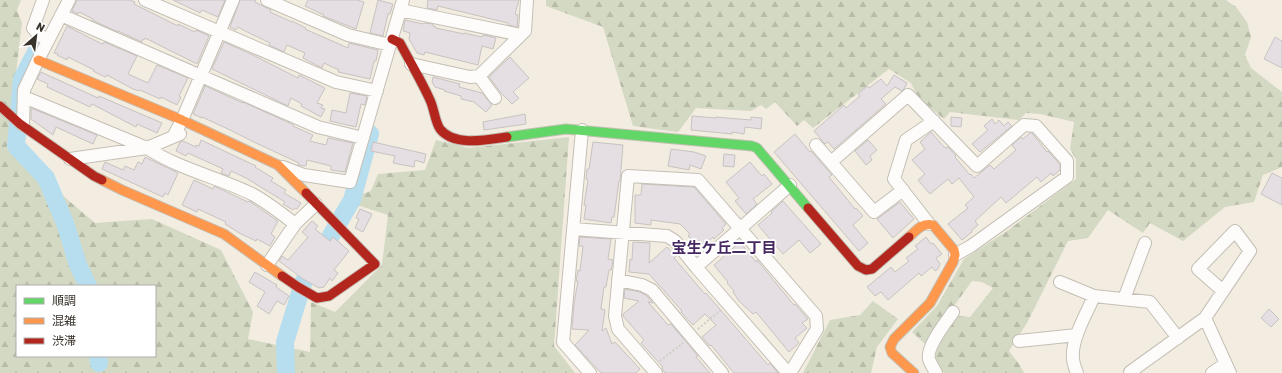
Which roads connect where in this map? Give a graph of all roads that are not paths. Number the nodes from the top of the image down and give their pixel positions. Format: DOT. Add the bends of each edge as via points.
graph roads {
  1 [pos="43,0"];
  2 [pos="69,0"];
  3 [pos="145,0"];
  4 [pos="233,0"];
  5 [pos="267,0"];
  6 [pos="527,0"];
  7 [pos="402,3"];
  8 [pos="61,15"];
  9 [pos="219,32"];
  10 [pos="521,35"];
  11 [pos="45,38"];
  12 [pos="391,42"];
  13 [pos="38,60"];
  14 [pos="411,64"];
  15 [pos="200,76"];
  16 [pos="479,76"];
  17 [pos="377,91"];
  18 [pos="24,97"];
  19 [pos="495,98"];
  20 [pos="0,106"];
  21 [pos="182,120"];
  22 [pos="934,121"];
  23 [pos="21,125"];
  24 [pos="197,127"];
  25 [pos="582,130"];
  26 [pos="173,137"];
  27 [pos="363,138"];
  28 [pos="816,145"];
  29 [pos="147,148"];
  30 [pos="70,159"];
  31 [pos="831,162"];
  32 [pos="278,165"];
  33 [pos="790,185"];
  34 [pos="903,190"];
  35 [pos="316,204"];
  36 [pos="295,224"];
  37 [pos="929,224"];
  38 [pos="740,228"];
  39 [pos="573,229"];
  40 [pos="622,233"];
  41 [pos="1145,243"];
  42 [pos="955,255"];
  43 [pos="267,265"];
  44 [pos="696,267"];
  45 [pos="618,280"];
  46 [pos="1060,282"];
  47 [pos="1224,291"];
  48 [pos="1094,296"];
  49 [pos="1124,299"];
  50 [pos="952,312"];
  51 [pos="1205,318"];
  52 [pos="1077,335"];
  53 [pos="1178,338"];
  54 [pos="1018,341"];
  55 [pos="1227,369"];
  56 [pos="908,370"];
  57 [pos="590,373"];
  58 [pos="656,373"];
  59 [pos="722,373"];
  60 [pos="789,373"];
  61 [pos="936,373"];
  62 [pos="1077,373"];
  63 [pos="1130,373"];
  64 [pos="1212,373"];
  1 -- 11 [label="street" via="33,28"];
  2 -- 8 [label="street"];
  3 -- 9 [label="street"];
  4 -- 9 [label="street"];
  5 -- 12 [label="street" via="348,35"];
  6 -- 10 [label="street" via="525,31"];
  7 -- 10 [label="street"];
  7 -- 12 [label="street"];
  8 -- 11 [label="street"];
  8 -- 15 [label="street"];
  9 -- 15 [label="street"];
  9 -- 17 [label="street" via="336,82"];
  10 -- 16 [label="street"];
  11 -- 13 [label="street"];
  12 -- 14 [label="street" via="400,43"];
  12 -- 17 [label="street"];
  13 -- 18 [label="street" via="24,90"];
  13 -- 21 [label="street"];
  14 -- 16 [label="street" via="470,77"];
  14 -- 25 [label="street" via="431,101 439,128 457,139 477,141 566,129"];
  15 -- 21 [label="street"];
  15 -- 27 [label="street" via="318,127"];
  16 -- 19 [label="street"];
  17 -- 27 [label="street"];
  18 -- 23 [label="street"];
  18 -- 29 [label="street"];
  20 -- 23 [label="street"];
  21 -- 24 [label="street"];
  21 -- 26 [label="street"];
  22 -- 31 [label="street" via="908,95"];
  22 -- 34 [label="street" via="906,140 894,179"];
  22 -- 42 [label="street" via="977,166 1024,125 1036,126 1067,161 1067,177 972,246"];
  23 -- 30 [label="street"];
  24 -- 26 [label="street"];
  24 -- 32 [label="street"];
  25 -- 33 [label="street" via="752,146 757,148"];
  25 -- 39 [label="street"];
  26 -- 29 [label="street"];
  27 -- 32 [label="street" via="350,182 304,175"];
  28 -- 31 [label="street"];
  29 -- 30 [label="street"];
  29 -- 36 [label="street" via="161,157 251,194"];
  30 -- 43 [label="street" via="94,176 122,190 224,234"];
  31 -- 34 [label="street" via="874,212"];
  32 -- 35 [label="street"];
  33 -- 37 [label="street" via="858,266 866,270 872,269 923,225"];
  33 -- 38 [label="street"];
  34 -- 37 [label="street"];
  35 -- 36 [label="street"];
  35 -- 43 [label="street" via="374,264 329,296 317,298"];
  36 -- 43 [label="street"];
  37 -- 42 [label="street" via="933,225 954,250"];
  38 -- 40 [label="street" via="698,180 628,176"];
  38 -- 44 [label="street"];
  38 -- 60 [label="street" via="816,316 817,328"];
  39 -- 40 [label="street"];
  39 -- 57 [label="street" via="563,342"];
  40 -- 44 [label="street" via="667,236 675,241"];
  40 -- 45 [label="street"];
  41 -- 49 [label="street"];
  42 -- 56 [label="street" via="930,303 894,339 890,347 892,353"];
  44 -- 60 [label="street"];
  45 -- 58 [label="street" via="615,316 618,329"];
  45 -- 59 [label="street" via="652,290"];
  46 -- 48 [label="street"];
  47 -- 47 [label="street" via="1250,252 1235,231 1198,269"];
  47 -- 51 [label="street"];
  48 -- 49 [label="street"];
  48 -- 52 [label="street"];
  49 -- 53 [label="street" via="1150,302"];
  50 -- 61 [label="street" via="931,346 929,359"];
  51 -- 53 [label="street"];
  51 -- 55 [label="street"];
  52 -- 54 [label="street"];
  52 -- 62 [label="street" via="1073,349"];
  53 -- 63 [label="street"];
  55 -- 64 [label="street"];
}
